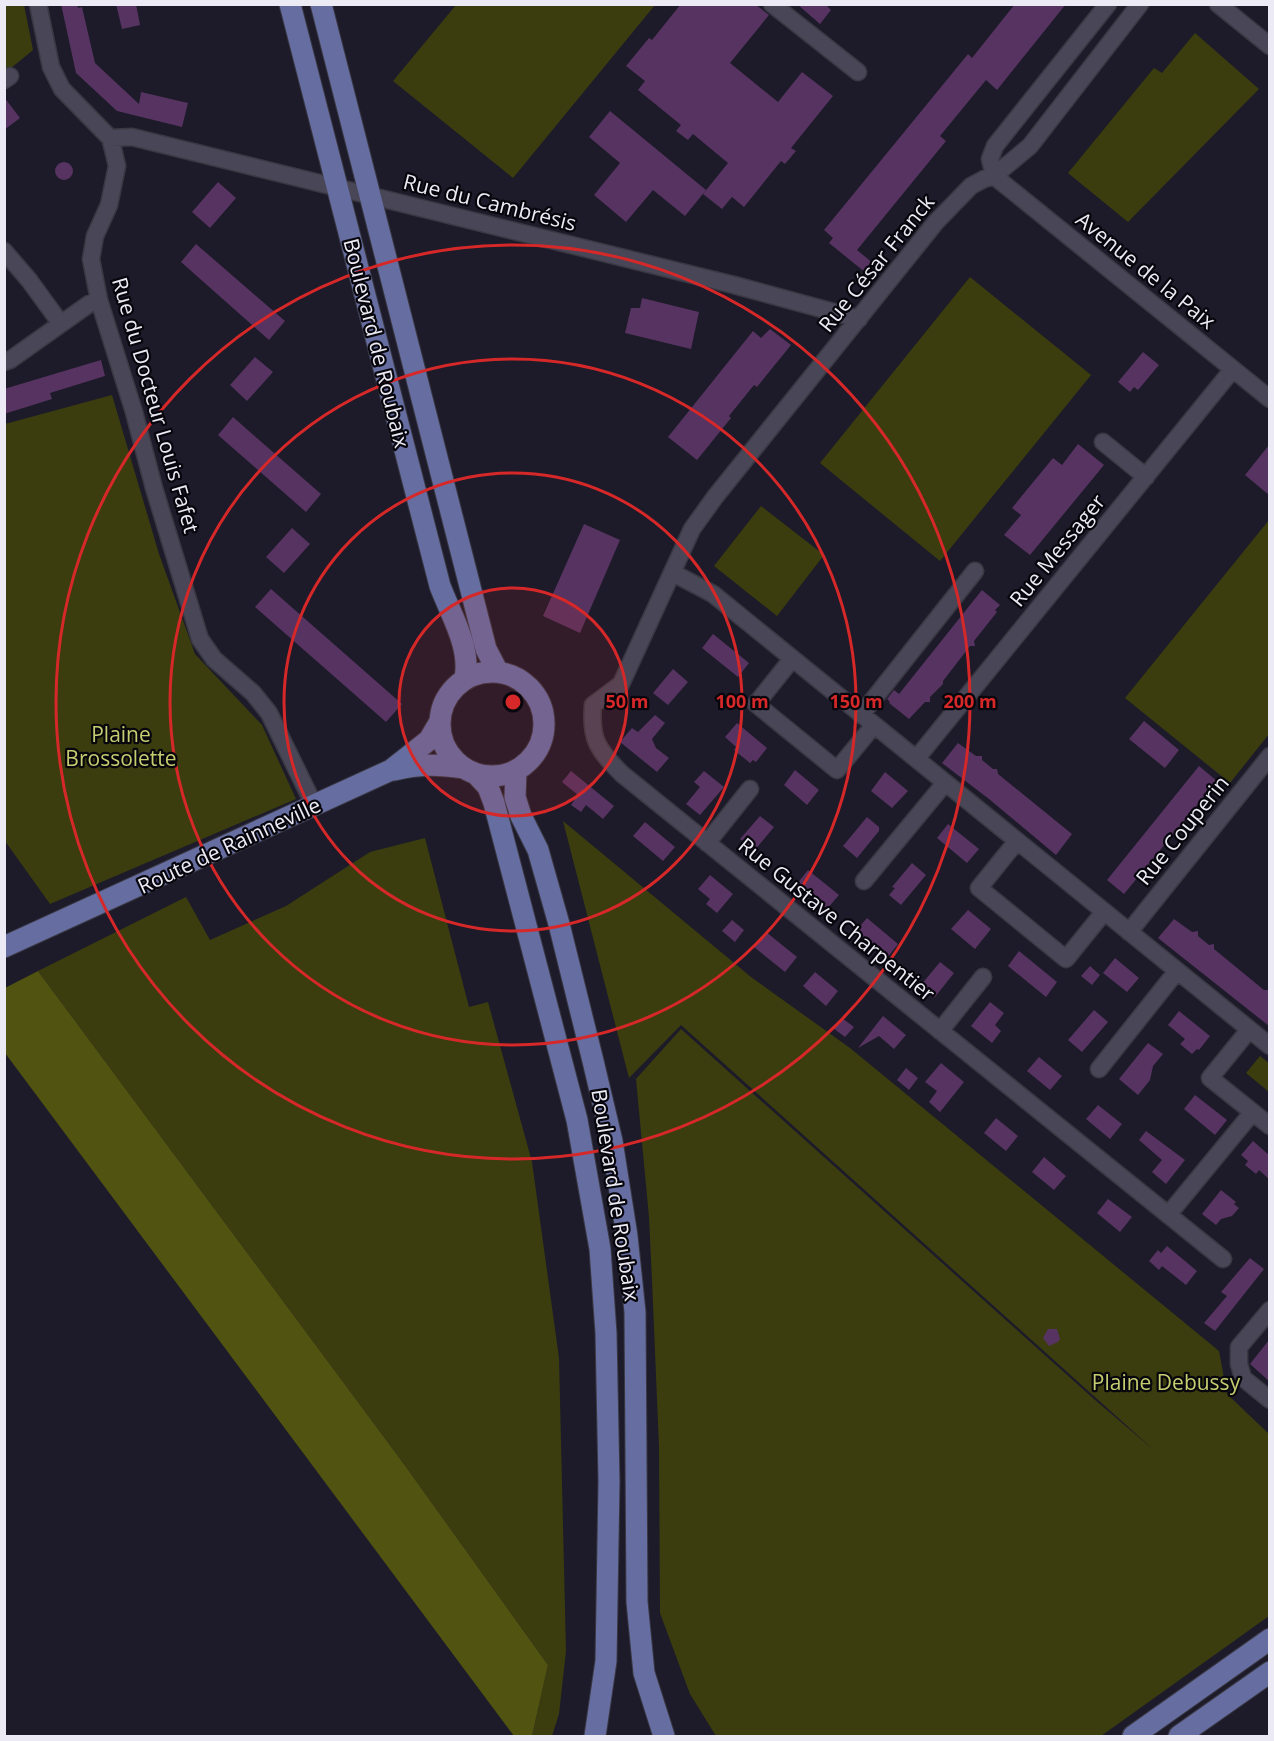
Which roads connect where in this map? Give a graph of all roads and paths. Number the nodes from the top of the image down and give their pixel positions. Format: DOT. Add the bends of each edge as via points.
graph roads {
  1 [pos="38,4"];
  2 [pos="290,4"];
  3 [pos="321,4"];
  4 [pos="772,4"];
  5 [pos="1108,4"];
  6 [pos="1140,4"];
  7 [pos="1228,8"];
  8 [pos="1269,46"];
  9 [pos="858,72"];
  10 [pos="110,138"];
  11 [pos="994,176"];
  12 [pos="337,188"];
  13 [pos="370,196"];
  14 [pos="4,251"];
  15 [pos="99,300"];
  16 [pos="859,319"];
  17 [pos="61,324"];
  18 [pos="4,362"];
  19 [pos="1233,369"];
  20 [pos="1269,399"];
  21 [pos="1103,442"];
  22 [pos="1146,477"];
  23 [pos="975,571"];
  24 [pos="673,573"];
  25 [pos="792,659"];
  26 [pos="498,672"];
  27 [pos="465,678"];
  28 [pos="868,720"];
  29 [pos="439,723"];
  30 [pos="1269,756"];
  31 [pos="916,759"];
  32 [pos="391,770"];
  33 [pos="469,771"];
  34 [pos="516,771"];
  35 [pos="945,783"];
  36 [pos="750,789"];
  37 [pos="314,805"];
  38 [pos="1017,841"];
  39 [pos="707,843"];
  40 [pos="864,881"];
  41 [pos="1104,912"];
  42 [pos="1129,932"];
  43 [pos="4,947"];
  44 [pos="1177,971"];
  45 [pos="983,977"];
  46 [pos="1249,1030"];
  47 [pos="940,1031"];
  48 [pos="1269,1046"];
  49 [pos="1099,1069"];
  50 [pos="1252,1113"];
  51 [pos="1269,1126"];
  52 [pos="1168,1215"];
  53 [pos="1222,1259"];
  54 [pos="1269,1310"];
  55 [pos="1269,1400"];
  56 [pos="1269,1639"];
  57 [pos="1269,1672"];
  58 [pos="595,1737"];
  59 [pos="664,1737"];
  60 [pos="1132,1737"];
  61 [pos="1179,1737"];
  1 -- 10 [label="street" via="51,67 62,89"];
  2 -- 12 [label="main road, Boulevard de Roubaix"];
  3 -- 13 [label="main road, Boulevard de Roubaix"];
  4 -- 9 [label="street"];
  5 -- 11 [label="street" via="994,146 990,159"];
  6 -- 11 [label="street, Rue César Franck" via="1030,146"];
  7 -- 8 [label="street"];
  10 -- 12 [label="street, Rue du Cambrésis" via="132,137"];
  10 -- 15 [label="street, Rue du Docteur Louis Fafet" via="117,166 91,259"];
  11 -- 16 [label="street, Rue César Franck" via="961,195"];
  11 -- 19 [label="street, Avenue de la Paix"];
  12 -- 13 [label="street, Rue du Cambrésis"];
  12 -- 27 [label="main road, Boulevard de Roubaix" via="440,586 466,651"];
  13 -- 16 [label="street, Rue du Cambrésis"];
  13 -- 26 [label="main road, Boulevard de Roubaix" via="486,649"];
  14 -- 17 [label="street"];
  15 -- 17 [label="street"];
  15 -- 37 [label="street, Rue du Docteur Louis Fafet" via="200,639 214,659 253,693 269,713"];
  16 -- 24 [label="street, Rue César Franck" via="715,497 692,529"];
  17 -- 18 [label="street"];
  19 -- 20 [label="street, Avenue de la Paix"];
  19 -- 22 [label="street, Rue Messager"];
  21 -- 22 [label="street"];
  22 -- 31 [label="street, Rue Messager"];
  23 -- 28 [label="street"];
  24 -- 25 [label="street" via="713,594"];
  24 -- 39 [label="street, Rue Gustave Charpentier" via="621,684 594,705 592,724 598,746 621,774"];
  25 -- 28 [label="street"];
  25 -- 28 [label="street" via="756,704 837,770"];
  26 -- 27 [label="main road"];
  26 -- 34 [label="main road" via="513,676 530,689 542,708 545,722 537,751"];
  27 -- 29 [label="main road" via="444,702"];
  28 -- 31 [label="street"];
  29 -- 32 [label="main road, Route de Rainneville" via="429,740"];
  29 -- 33 [label="main road" via="446,749 453,760"];
  30 -- 42 [label="street, Rue Couperin"];
  31 -- 35 [label="street"];
  32 -- 33 [label="main road" via="437,764"];
  32 -- 37 [label="main road, Route de Rainneville"];
  33 -- 34 [label="main road" via="496,776"];
  33 -- 58 [label="main road, Boulevard de Roubaix" via="488,787 494,803 577,1120 600,1250 609,1482 606,1661"];
  34 -- 59 [label="main road, Boulevard de Roubaix" via="515,797 538,850 596,1072 627,1236 635,1312 637,1602 644,1673"];
  35 -- 38 [label="street"];
  35 -- 40 [label="street"];
  36 -- 39 [label="street, Rue Gustave Charpentier"];
  37 -- 43 [label="main road, Route de Rainneville"];
  38 -- 41 [label="street"];
  38 -- 41 [label="street" via="979,888 1066,959"];
  39 -- 47 [label="street, Rue Gustave Charpentier"];
  41 -- 42 [label="street"];
  42 -- 44 [label="street"];
  44 -- 46 [label="street"];
  44 -- 49 [label="street"];
  45 -- 47 [label="street, Rue Gustave Charpentier"];
  46 -- 48 [label="street"];
  46 -- 50 [label="street" via="1210,1078"];
  47 -- 52 [label="street, Rue Gustave Charpentier"];
  50 -- 51 [label="street"];
  50 -- 52 [label="street"];
  52 -- 53 [label="street, Rue Gustave Charpentier"];
  54 -- 55 [label="street" via="1239,1347 1239,1364 1243,1378"];
  56 -- 60 [label="main road"];
  57 -- 61 [label="main road"];
}
